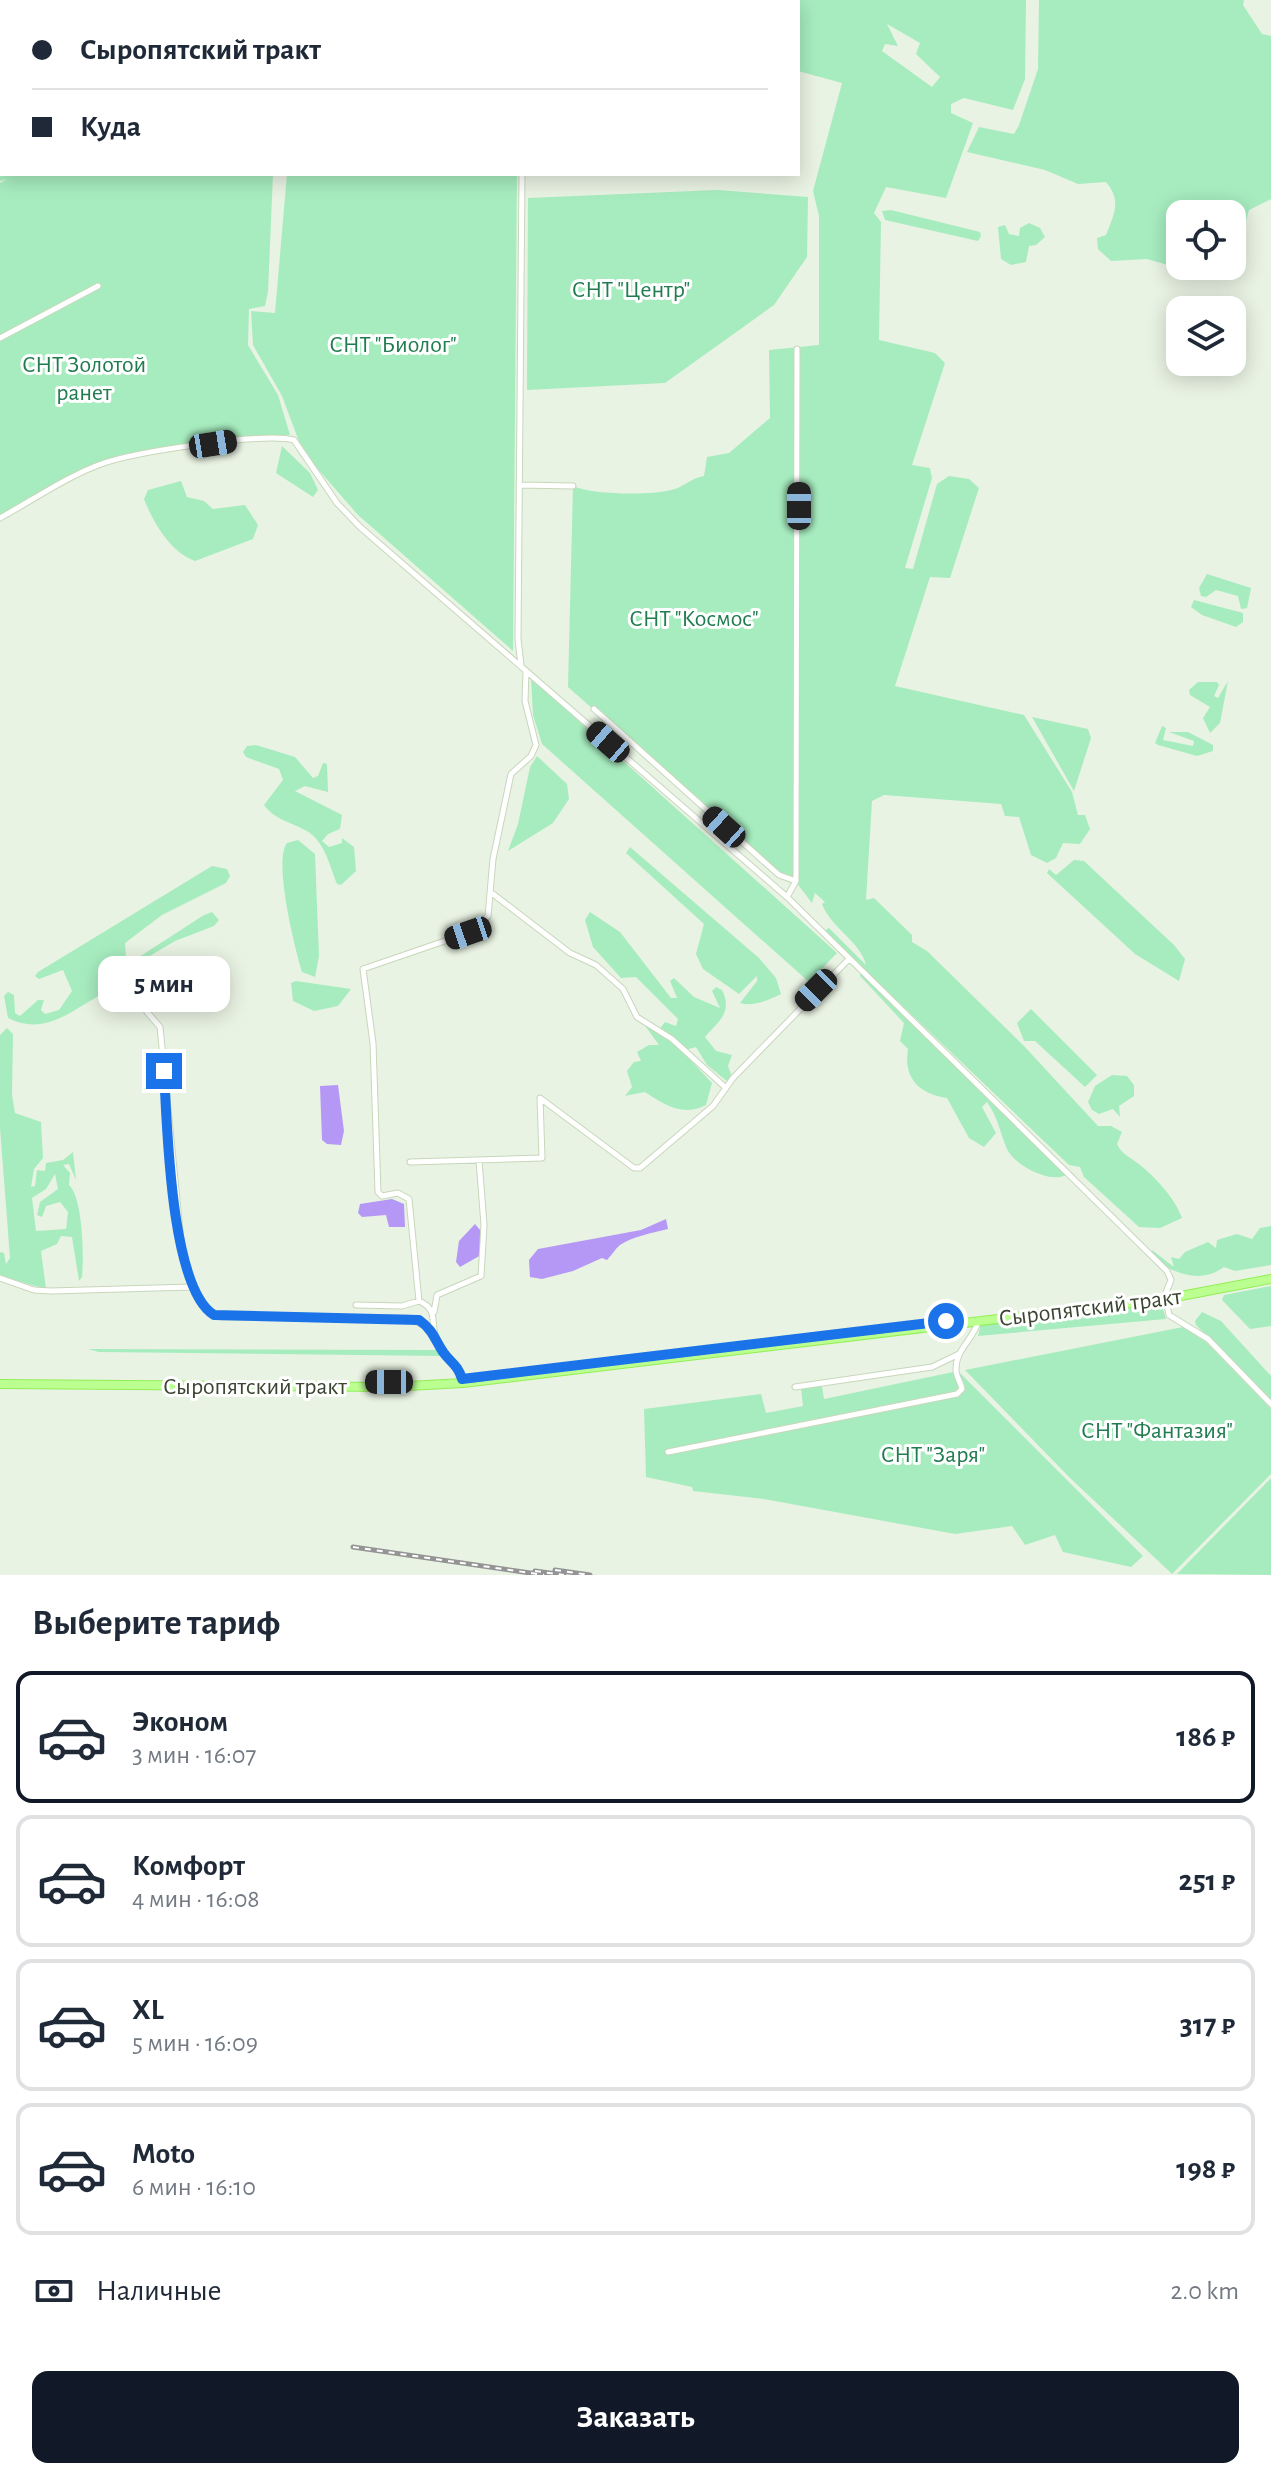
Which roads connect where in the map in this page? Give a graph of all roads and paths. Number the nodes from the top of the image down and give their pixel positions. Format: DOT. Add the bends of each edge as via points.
graph roads {
  1 [pos="522,176"];
  2 [pos="98,286"];
  3 [pos="0,338"];
  4 [pos="797,349"];
  5 [pos="520,485"];
  6 [pos="573,486"];
  7 [pos="0,518"];
  8 [pos="523,669"];
  9 [pos="594,709"];
  10 [pos="796,881"];
  11 [pos="493,893"];
  12 [pos="787,897"];
  13 [pos="849,959"];
  14 [pos="147,1012"];
  15 [pos="726,1088"];
  16 [pos="479,1160"];
  17 [pos="410,1162"];
  18 [pos="0,1278"];
  19 [pos="1271,1278"];
  20 [pos="191,1287"];
  21 [pos="1165,1297"];
  22 [pos="419,1301"];
  23 [pos="356,1305"];
  24 [pos="434,1312"];
  25 [pos="978,1321"];
  26 [pos="434,1330"];
  27 [pos="959,1353"];
  28 [pos="462,1379"];
  29 [pos="0,1382"];
  30 [pos="795,1387"];
  31 [pos="1271,1404"];
  32 [pos="668,1452"];
  1 -- 5 [label="street"];
  2 -- 3 [label="street"];
  4 -- 10 [label="street"];
  5 -- 6 [label="street"];
  5 -- 8 [label="street" via="518,639"];
  7 -- 8 [label="street" via="106,463 244,439 294,440 360,527"];
  8 -- 11 [label="street" via="536,745 511,774 493,859"];
  8 -- 12 [label="street"];
  9 -- 10 [label="street" via="779,875"];
  10 -- 12 [label="street"];
  11 -- 15 [label="street" via="570,953 596,965 623,989 637,1017 672,1039"];
  11 -- 22 [label="street" via="488,916 476,928 363,969 373,1043 378,1192 409,1199"];
  12 -- 13 [label="street"];
  13 -- 15 [label="street"];
  13 -- 21 [label="street" via="1167,1271 1171,1280"];
  14 -- 20 [label="street" via="160,1027 177,1220"];
  15 -- 16 [label="street" via="713,1106 638,1169 540,1098 542,1158"];
  16 -- 17 [label="street"];
  16 -- 24 [label="street" via="481,1276 437,1295"];
  18 -- 20 [label="street" via="51,1291"];
  19 -- 21 [label="main road, Сыропятский тракт"];
  20 -- 26 [label="street" via="207,1311 222,1317 408,1318"];
  21 -- 25 [label="main road, Сыропятский тракт"];
  21 -- 28 [label="main road, Сыропятский тракт"];
  21 -- 31 [label="street" via="1171,1318 1208,1339"];
  22 -- 23 [label="street" via="406,1306"];
  22 -- 24 [label="street"];
  24 -- 26 [label="street"];
  25 -- 27 [label="street" via="973,1338"];
  25 -- 29 [label="main road, Сыропятский тракт" via="436,1386"];
  26 -- 28 [label="street"];
  27 -- 30 [label="street" via="932,1367"];
  27 -- 32 [label="street" via="956,1370 962,1389 957,1394"];
  28 -- 29 [label="main road, Сыропятский тракт"];
}
